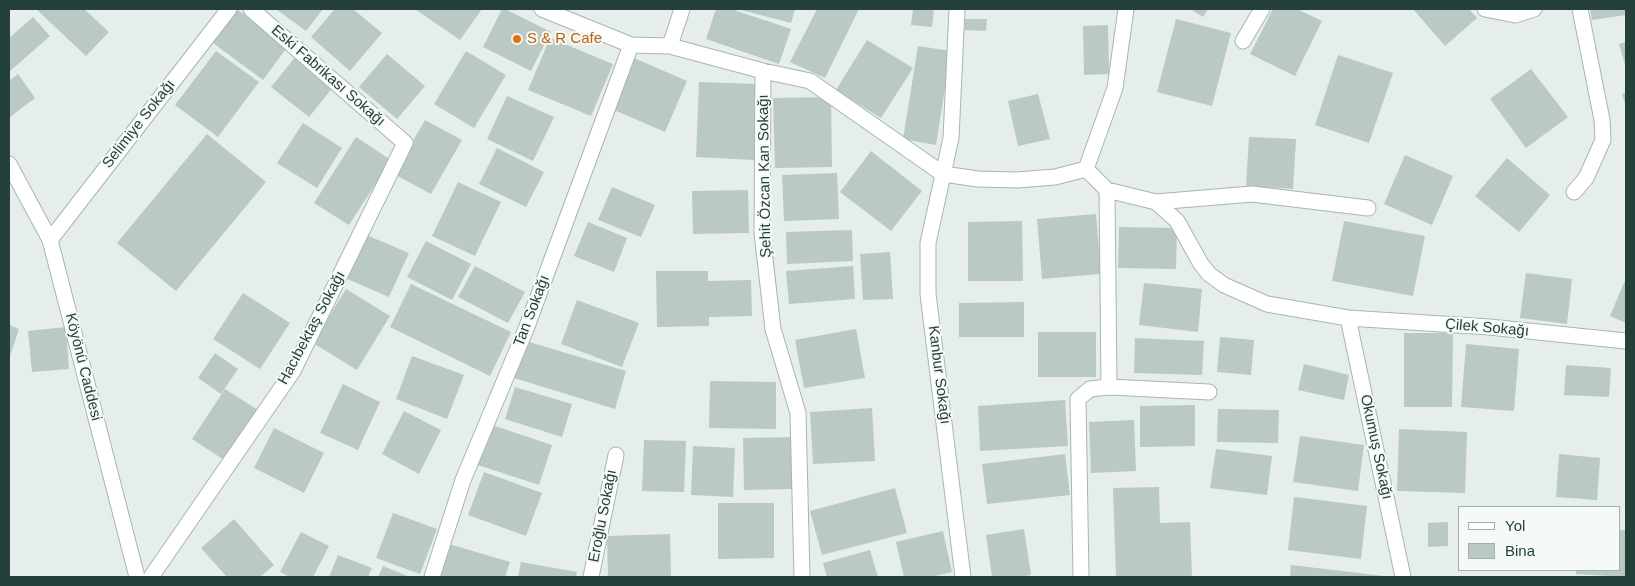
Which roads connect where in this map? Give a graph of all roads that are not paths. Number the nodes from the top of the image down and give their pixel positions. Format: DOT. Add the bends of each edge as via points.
graph roads {
  1 [pos="229,9"];
  2 [pos="251,9"];
  3 [pos="542,9"];
  4 [pos="682,9"];
  5 [pos="957,9"];
  6 [pos="1126,9"];
  7 [pos="1262,9"];
  8 [pos="1485,9"];
  9 [pos="1534,9"];
  10 [pos="1580,9"];
  11 [pos="1243,41"];
  12 [pos="631,45"];
  13 [pos="670,46"];
  14 [pos="763,71"];
  15 [pos="405,143"];
  16 [pos="9,164"];
  17 [pos="1086,169"];
  18 [pos="944,174"];
  19 [pos="1107,190"];
  20 [pos="1574,192"];
  21 [pos="1156,202"];
  22 [pos="1368,208"];
  23 [pos="50,240"];
  24 [pos="1348,318"];
  25 [pos="1626,342"];
  26 [pos="1109,387"];
  27 [pos="1209,392"];
  28 [pos="616,455"];
  29 [pos="137,577"];
  30 [pos="151,577"];
  31 [pos="432,577"];
  32 [pos="591,577"];
  33 [pos="802,577"];
  34 [pos="964,577"];
  35 [pos="1082,577"];
  36 [pos="1403,577"];
  1 -- 23 [label="street, Selimiye Sokağı"];
  2 -- 15 [label="street, Eski Fabrikası Sokağı"];
  3 -- 12 [label="street"];
  4 -- 13 [label="street"];
  5 -- 18 [label="street, Kanbur Sokağı" via="951,138"];
  6 -- 17 [label="street" via="1115,88"];
  7 -- 11 [label="street"];
  8 -- 9 [label="street" via="1515,15"];
  10 -- 20 [label="street" via="1603,140 1586,178"];
  12 -- 13 [label="street"];
  12 -- 31 [label="street, Tan Sokağı" via="526,329 463,480"];
  13 -- 14 [label="street"];
  14 -- 18 [label="street" via="810,81"];
  14 -- 33 [label="street, Şehit Özcan Kan Sokağı" via="762,233 773,329 798,413"];
  15 -- 30 [label="street, Hacıbektaş Sokağı" via="293,371"];
  16 -- 23 [label="street, Köyönü Caddesi"];
  17 -- 18 [label="street" via="1055,177 1017,180"];
  17 -- 19 [label="street"];
  18 -- 34 [label="street, Kanbur Sokağı" via="928,243 928,294"];
  19 -- 21 [label="street"];
  19 -- 26 [label="street"];
  21 -- 22 [label="street" via="1252,194"];
  21 -- 24 [label="street, Çilek Sokağı" via="1177,221 1200,264 1224,285 1267,304"];
  23 -- 29 [label="street, Köyönü Caddesi"];
  24 -- 25 [label="street, Çilek Sokağı" via="1489,327"];
  24 -- 36 [label="street, Okumuş Sokağı"];
  26 -- 27 [label="street"];
  26 -- 35 [label="street" via="1090,389 1078,399"];
  28 -- 32 [label="street, Eroğlu Sokağı"];
}
